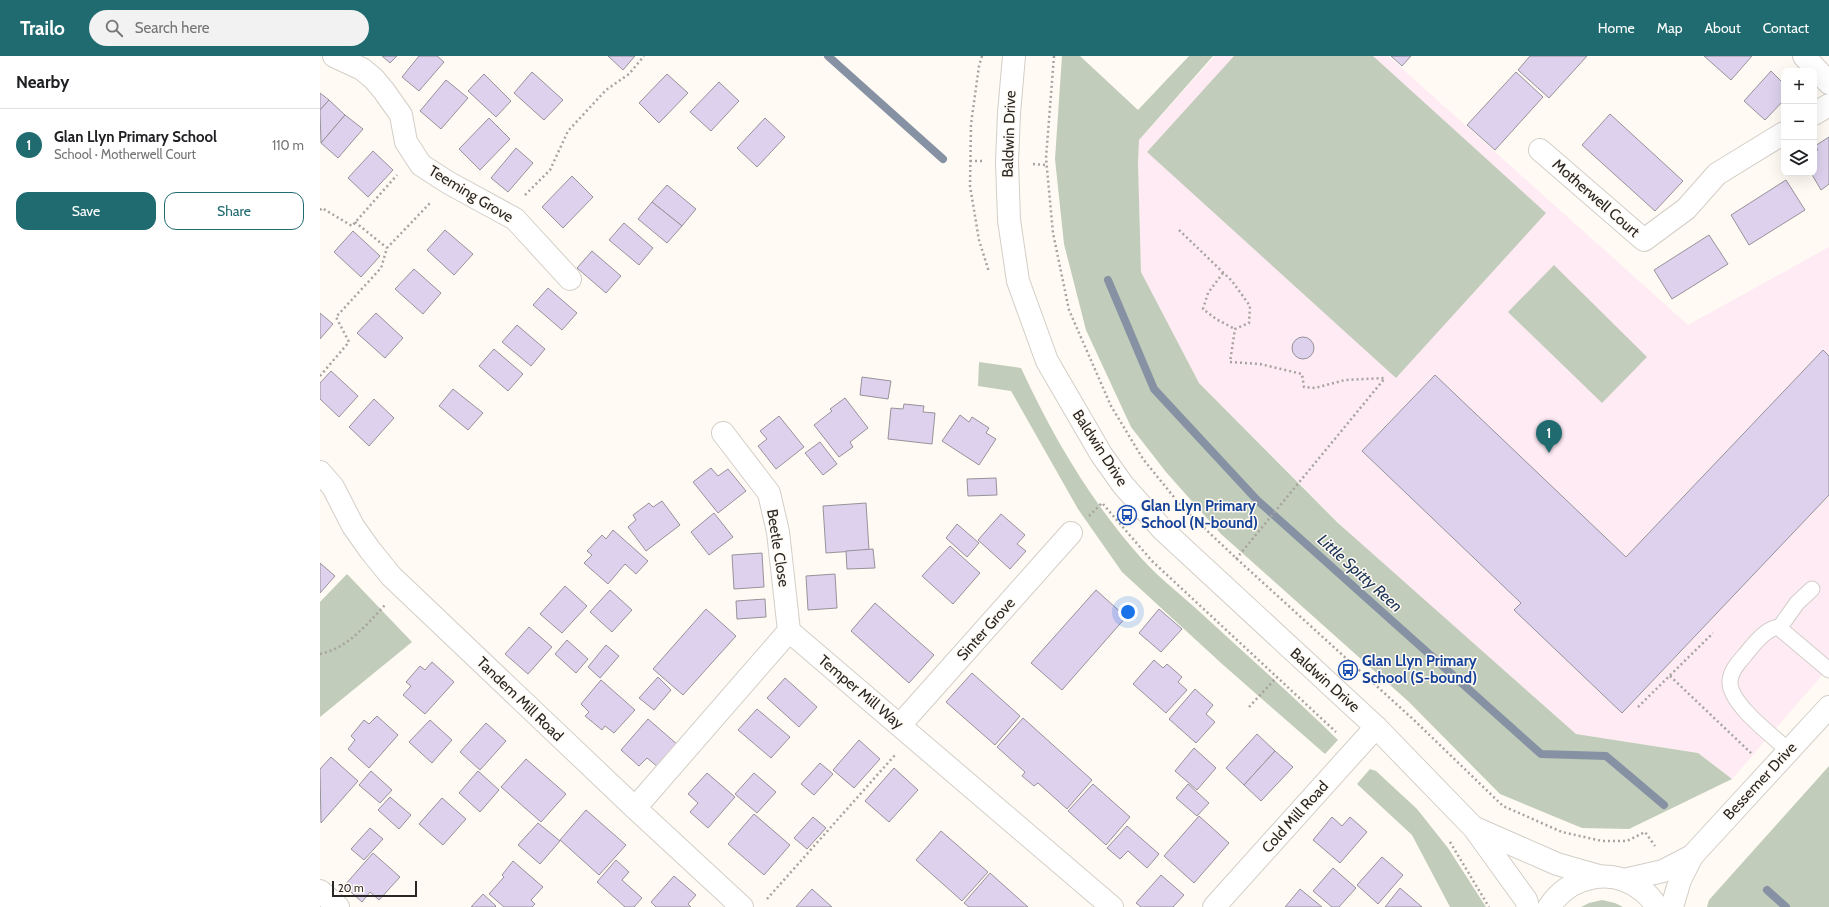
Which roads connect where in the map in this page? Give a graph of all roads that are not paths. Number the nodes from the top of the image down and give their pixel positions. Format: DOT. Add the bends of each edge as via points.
graph roads {
  1 [pos="334,56"];
  2 [pos="1014,56"];
  3 [pos="1804,56"];
  4 [pos="1829,83"];
  5 [pos="1829,104"];
  6 [pos="1817,112"];
  7 [pos="1781,135"];
  8 [pos="1540,150"];
  9 [pos="570,279"];
  10 [pos="723,432"];
  11 [pos="320,472"];
  12 [pos="1071,533"];
  13 [pos="1812,588"];
  14 [pos="1780,628"];
  15 [pos="789,631"];
  16 [pos="1829,670"];
  17 [pos="1829,707"];
  18 [pos="1376,727"];
  19 [pos="907,730"];
  20 [pos="1788,750"];
  21 [pos="635,808"];
  22 [pos="1474,828"];
  23 [pos="1692,856"];
  24 [pos="1599,876"];
  25 [pos="1624,880"];
  26 [pos="320,891"];
  27 [pos="338,907"];
  28 [pos="742,907"];
  29 [pos="1112,907"];
  30 [pos="1214,907"];
  31 [pos="1528,907"];
  32 [pos="1549,907"];
  33 [pos="1658,907"];
  34 [pos="1672,907"];
  1 -- 9 [label="street, Teeming Grove" via="362,69 384,91 400,115 406,142 421,165 515,219"];
  2 -- 18 [label="street, Baldwin Drive" via="1008,113 1009,220 1018,281 1048,361 1101,454 1123,485 1163,530"];
  3 -- 4 [label="street"];
  5 -- 6 [label="street"];
  7 -- 8 [label="street, Motherwell Court" via="1717,174 1686,209 1644,240"];
  10 -- 15 [label="street, Beetle Close" via="769,493 778,532"];
  11 -- 21 [label="street, Tandem Mill Road" via="333,487 353,526 391,576"];
  12 -- 19 [label="street, Sinter Grove"];
  13 -- 14 [label="lane" via="1797,603"];
  14 -- 16 [label="lane"];
  14 -- 20 [label="lane" via="1766,631 1734,669 1730,682 1735,698 1743,708"];
  15 -- 19 [label="street, Temper Mill Way"];
  15 -- 21 [label="street"];
  17 -- 20 [label="street, Bessemer Drive"];
  18 -- 22 [label="street, Baldwin Drive"];
  18 -- 30 [label="street, Cold Mill Road"];
  19 -- 29 [label="street, Temper Mill Way"];
  20 -- 23 [label="street, Bessemer Drive"];
  21 -- 28 [label="street, Tandem Mill Road"];
  22 -- 24 [label="street" via="1557,864"];
  22 -- 31 [label="street" via="1526,900"];
  23 -- 25 [label="street, Bessemer Drive" via="1663,871"];
  23 -- 34 [label="street, Bessemer Drive" via="1680,880"];
  24 -- 25 [label="street"];
  24 -- 32 [label="street" via="1581,881 1564,891"];
  25 -- 33 [label="street" via="1644,891"];
  26 -- 27 [label="street"];
}
